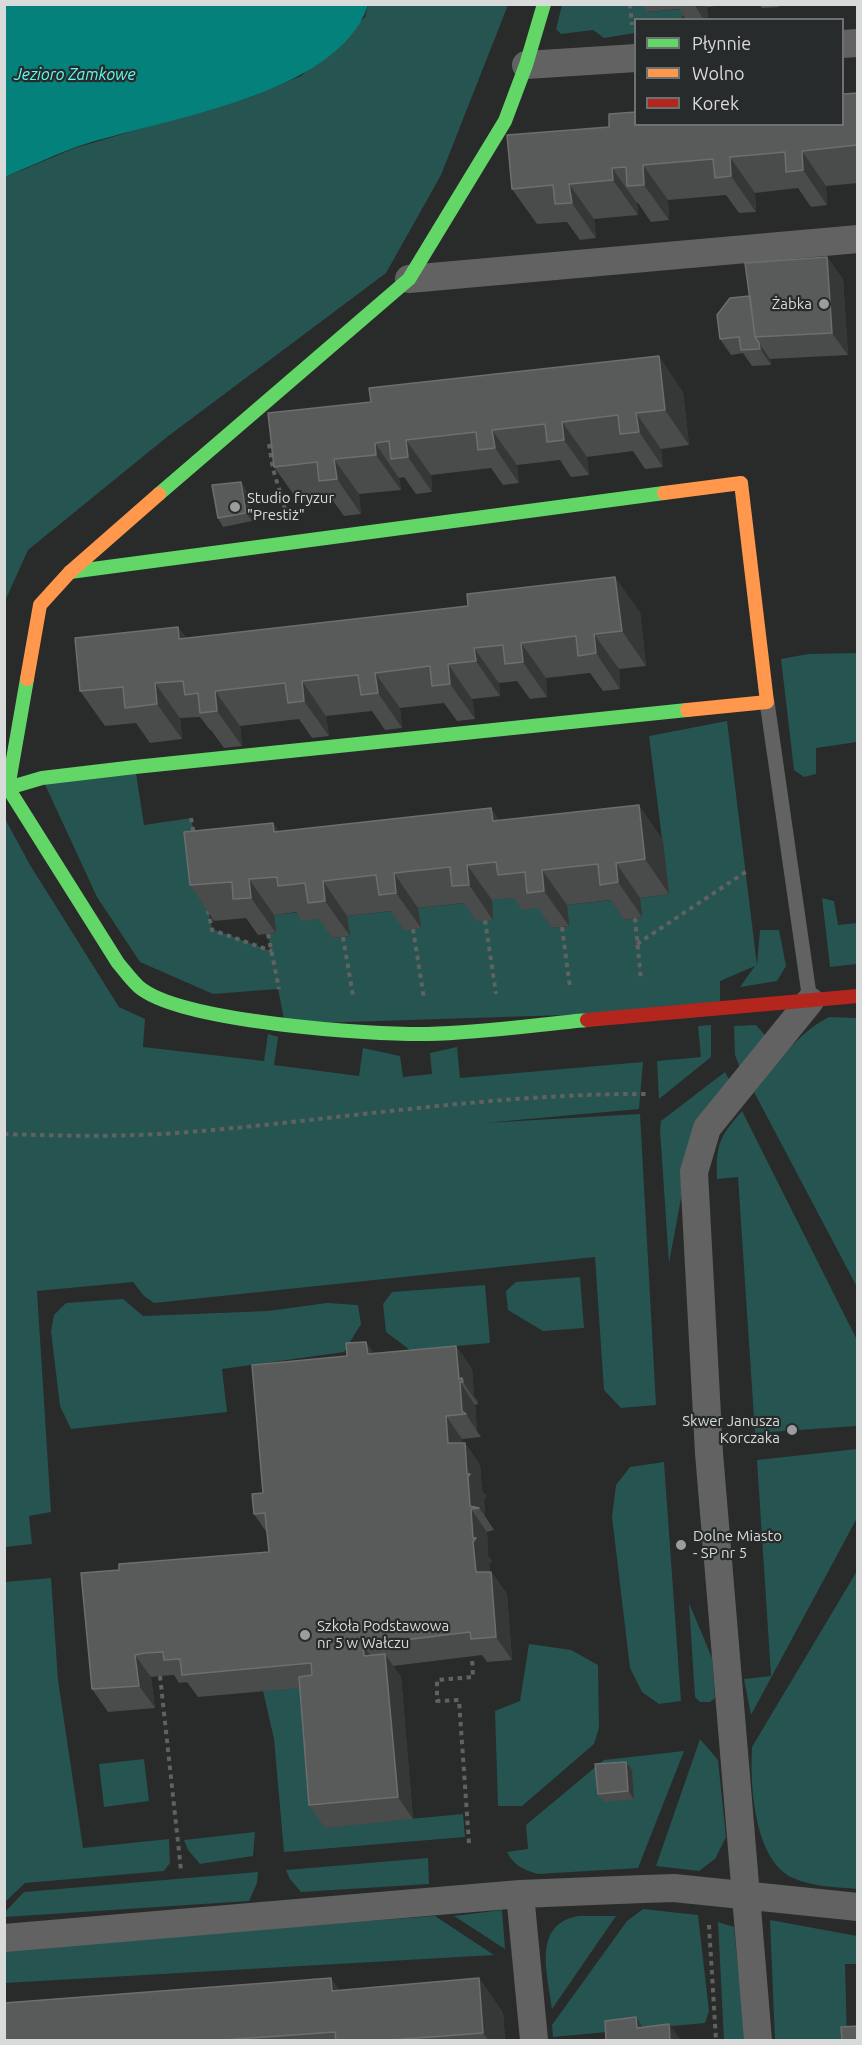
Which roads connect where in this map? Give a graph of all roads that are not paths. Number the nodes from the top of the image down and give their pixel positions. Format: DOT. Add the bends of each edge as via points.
graph roads {
  1 [pos="544,4"];
  2 [pos="634,58"];
  3 [pos="526,65"];
  4 [pos="858,239"];
  5 [pos="409,279"];
  6 [pos="70,572"];
  7 [pos="767,702"];
  8 [pos="8,788"];
  9 [pos="858,996"];
  10 [pos="810,1001"];
  11 [pos="520,1894"];
  12 [pos="746,1895"];
  13 [pos="858,1907"];
  14 [pos="4,1938"];
  15 [pos="534,2040"];
  16 [pos="758,2040"];
  1 -- 3 [label="street"];
  2 -- 3 [label="street"];
  3 -- 5 [label="street" via="505,121"];
  4 -- 5 [label="street"];
  5 -- 6 [label="street"];
  6 -- 7 [label="street" via="741,483"];
  6 -- 8 [label="street" via="40,605"];
  7 -- 8 [label="street" via="135,767 42,778"];
  7 -- 10 [label="lane"];
  8 -- 10 [label="street" via="118,963 140,988 181,1007 285,1024 429,1034"];
  9 -- 10 [label="street"];
  10 -- 12 [label="street" via="707,1128 694,1173 709,1453"];
  11 -- 12 [label="street" via="674,1888"];
  11 -- 14 [label="street"];
  11 -- 15 [label="street"];
  12 -- 13 [label="street"];
  12 -- 16 [label="street"];
}
